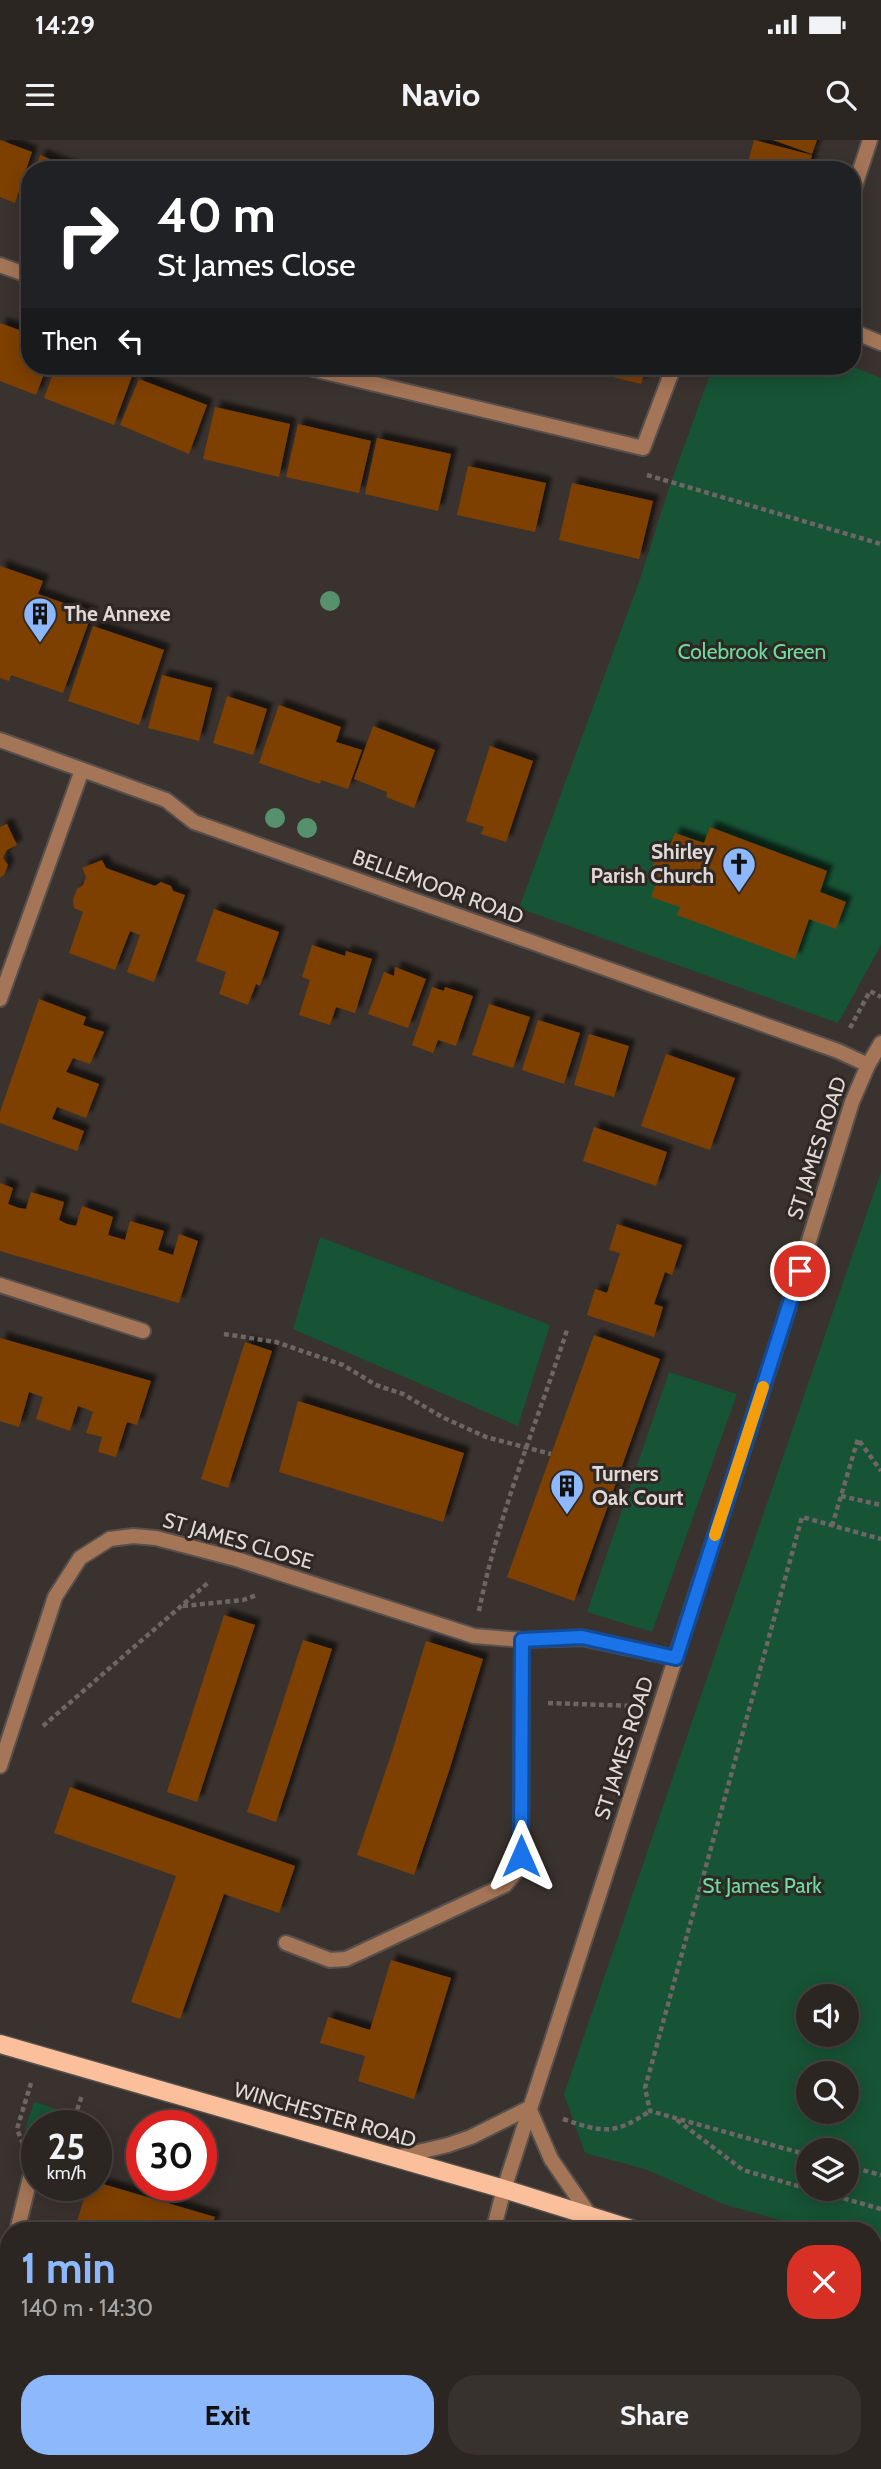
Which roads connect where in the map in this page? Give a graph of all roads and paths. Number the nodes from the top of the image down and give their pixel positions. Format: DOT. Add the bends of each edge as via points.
graph roads {
  1 [pos="870,140"];
  2 [pos="861,168"];
  3 [pos="0,265"];
  4 [pos="21,273"];
  5 [pos="861,335"];
  6 [pos="881,343"];
  7 [pos="338,375"];
  8 [pos="671,375"];
  9 [pos="643,448"];
  10 [pos="881,544"];
  11 [pos="0,740"];
  12 [pos="82,770"];
  13 [pos="881,997"];
  14 [pos="0,999"];
  15 [pos="881,1042"];
  16 [pos="838,1051"];
  17 [pos="868,1065"];
  18 [pos="0,1285"];
  19 [pos="567,1330"];
  20 [pos="143,1331"];
  21 [pos="225,1334"];
  22 [pos="526,1449"];
  23 [pos="551,1454"];
  24 [pos="881,1471"];
  25 [pos="841,1496"];
  26 [pos="881,1505"];
  27 [pos="832,1526"];
  28 [pos="881,1539"];
  29 [pos="236,1559"];
  30 [pos="301,1580"];
  31 [pos="180,1606"];
  32 [pos="474,1636"];
  33 [pos="522,1640"];
  34 [pos="676,1658"];
  35 [pos="522,1704"];
  36 [pos="659,1709"];
  37 [pos="6,1746"];
  38 [pos="0,1766"];
  39 [pos="286,1943"];
  40 [pos="0,2044"];
  41 [pos="39,2057"];
  42 [pos="529,2108"];
  43 [pos="22,2110"];
  44 [pos="650,2111"];
  45 [pos="21,2113"];
  46 [pos="674,2118"];
  47 [pos="581,2125"];
  48 [pos="21,2140"];
  49 [pos="796,2152"];
  50 [pos="393,2158"];
  51 [pos="859,2169"];
  52 [pos="881,2175"];
  53 [pos="796,2185"];
  54 [pos="504,2189"];
  55 [pos="24,2201"];
  56 [pos="855,2201"];
  57 [pos="881,2208"];
  58 [pos="591,2217"];
  59 [pos="19,2222"];
  60 [pos="496,2222"];
  61 [pos="608,2222"];
  1 -- 2 [label="street"];
  3 -- 4 [label="street"];
  5 -- 6 [label="street"];
  7 -- 9 [label="street"];
  8 -- 9 [label="street"];
  9 -- 10 [label="path" via="647,475"];
  11 -- 12 [label="street, BELLEMOOR ROAD"];
  12 -- 14 [label="street"];
  12 -- 16 [label="street, BELLEMOOR ROAD" via="166,800 194,822"];
  13 -- 16 [label="path" via="870,991"];
  15 -- 17 [label="street, ST JAMES ROAD"];
  16 -- 17 [label="street, BELLEMOOR ROAD"];
  17 -- 34 [label="street, ST JAMES ROAD" via="852,1102"];
  18 -- 20 [label="street"];
  19 -- 22 [label="path"];
  21 -- 22 [label="path" via="276,1342 343,1365 465,1428"];
  22 -- 23 [label="path"];
  22 -- 32 [label="path" via="484,1584"];
  24 -- 25 [label="path" via="858,1439"];
  25 -- 26 [label="path"];
  25 -- 27 [label="path"];
  27 -- 28 [label="path"];
  27 -- 44 [label="path" via="802,1517 645,2088"];
  29 -- 30 [label="street, ST JAMES CLOSE"];
  29 -- 31 [label="path"];
  29 -- 37 [label="street, ST JAMES CLOSE" via="133,1536 110,1539 80,1558 55,1597"];
  30 -- 31 [label="path" via="243,1600"];
  30 -- 32 [label="street, ST JAMES CLOSE"];
  31 -- 37 [label="path" via="22,1744"];
  32 -- 33 [label="street, ST JAMES CLOSE"];
  33 -- 34 [label="street, ST JAMES CLOSE" via="582,1637"];
  33 -- 35 [label="street"];
  34 -- 36 [label="street, ST JAMES ROAD"];
  35 -- 36 [label="path"];
  35 -- 39 [label="street" via="521,1856 505,1885 346,1959 330,1959"];
  36 -- 42 [label="street, ST JAMES ROAD"];
  37 -- 38 [label="street, ST JAMES CLOSE"];
  40 -- 41 [label="main road, WINCHESTER ROAD"];
  41 -- 43 [label="path"];
  41 -- 50 [label="main road, WINCHESTER ROAD"];
  42 -- 50 [label="street" via="471,2137"];
  42 -- 54 [label="street, ST JAMES ROAD"];
  42 -- 58 [label="street" via="551,2159"];
  44 -- 46 [label="path"];
  44 -- 47 [label="path" via="618,2130"];
  45 -- 48 [label="path" via="16,2129"];
  46 -- 49 [label="path"];
  46 -- 53 [label="path" via="743,2170"];
  50 -- 54 [label="main road, WINCHESTER ROAD"];
  51 -- 52 [label="path"];
  54 -- 58 [label="main road, WINCHESTER ROAD"];
  54 -- 60 [label="street, ST JAMES ROAD"];
  55 -- 59 [label="street"];
  56 -- 57 [label="path"];
  58 -- 61 [label="main road, WINCHESTER ROAD"];
}
